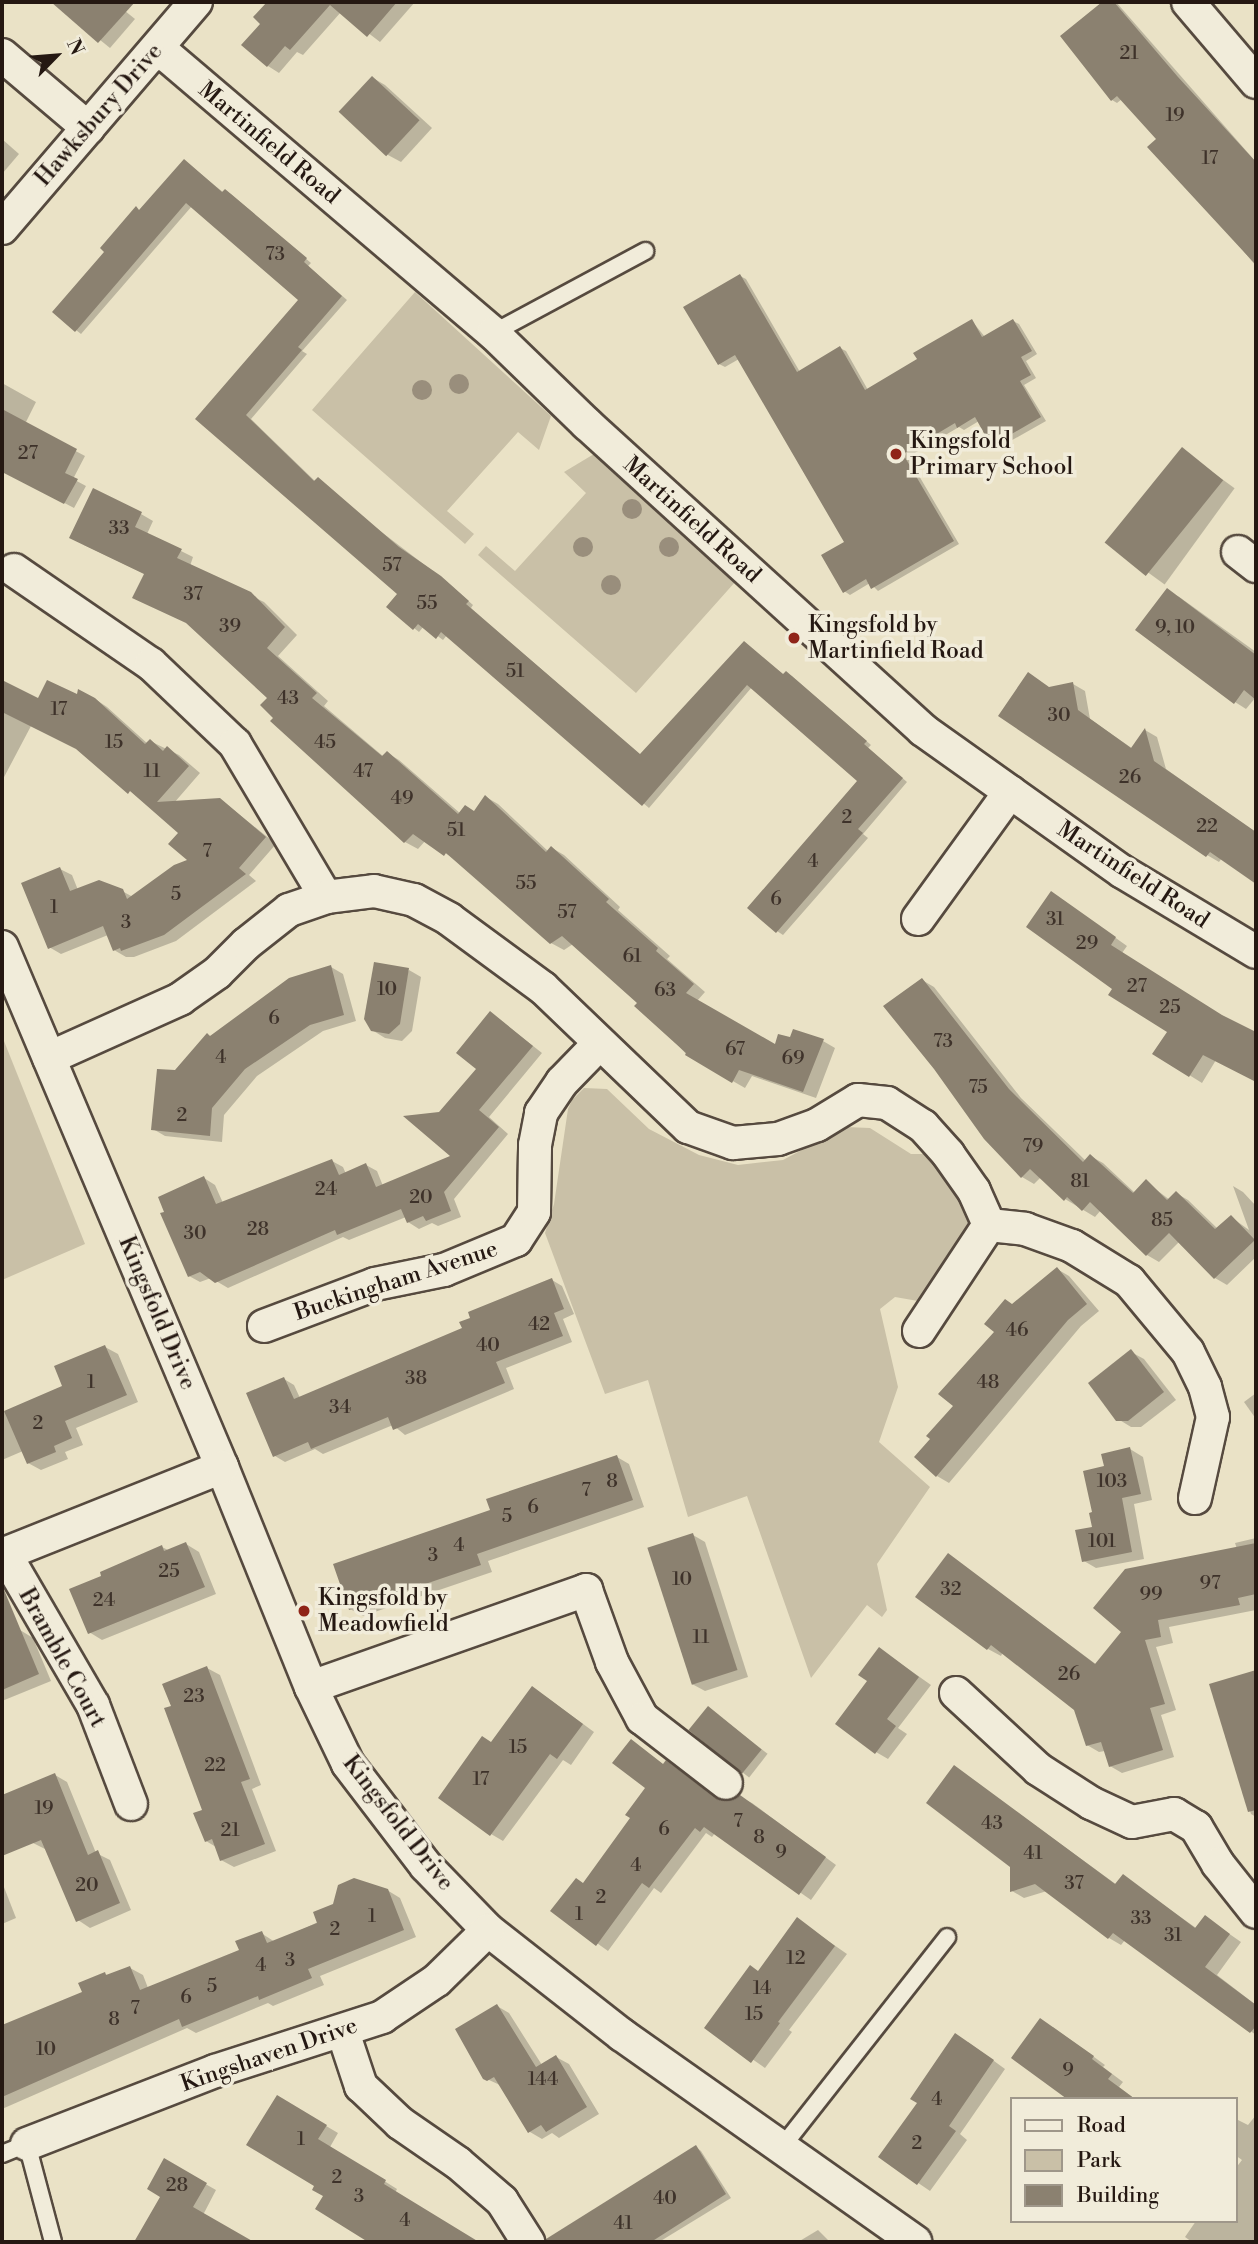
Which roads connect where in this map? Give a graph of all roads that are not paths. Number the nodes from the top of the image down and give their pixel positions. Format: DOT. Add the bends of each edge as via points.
graph roads {
  1 [pos="196,2"];
  2 [pos="1188,2"];
  3 [pos="158,48"];
  4 [pos="2,55"];
  5 [pos="1256,82"];
  6 [pos="88,128"];
  7 [pos="2,228"];
  8 [pos="645,251"];
  9 [pos="494,333"];
  10 [pos="14,570"];
  11 [pos="1010,792"];
  12 [pos="326,897"];
  13 [pos="918,919"];
  14 [pos="2,947"];
  15 [pos="1256,952"];
  16 [pos="598,1044"];
  17 [pos="49,1059"];
  18 [pos="989,1225"];
  19 [pos="264,1326"];
  20 [pos="919,1331"];
  21 [pos="222,1467"];
  22 [pos="1195,1498"];
  23 [pos="3,1555"];
  24 [pos="311,1687"];
  25 [pos="956,1693"];
  26 [pos="726,1783"];
  27 [pos="131,1804"];
  28 [pos="1256,1912"];
  29 [pos="488,1930"];
  30 [pos="947,1937"];
  31 [pos="343,2032"];
  32 [pos="782,2147"];
  33 [pos="14,2149"];
  34 [pos="53,2242"];
  35 [pos="528,2242"];
  36 [pos="915,2242"];
  1 -- 3 [label="street, Hawksbury Drive"];
  2 -- 5 [label="street"];
  3 -- 6 [label="street, Hawksbury Drive"];
  3 -- 9 [label="street, Martinfield Road"];
  4 -- 6 [label="street"];
  6 -- 7 [label="street, Hawksbury Drive"];
  8 -- 9 [label="lane"];
  9 -- 11 [label="street, Martinfield Road" via="587,424 923,730"];
  10 -- 12 [label="street" via="151,664 235,744"];
  11 -- 13 [label="street"];
  11 -- 15 [label="street, Martinfield Road" via="1123,872"];
  12 -- 16 [label="street" via="374,891 414,900 501,954 543,988"];
  12 -- 17 [label="street" via="289,910 217,974 180,999"];
  14 -- 17 [label="street, Kingsfold Drive"];
  16 -- 18 [label="street" via="688,1127 733,1143 778,1139 817,1125 858,1100 887,1103 923,1126 948,1154 974,1191"];
  16 -- 19 [label="street, Buckingham Avenue" via="541,1112 535,1145 534,1212 516,1240 443,1270 375,1284"];
  17 -- 21 [label="street, Kingsfold Drive"];
  18 -- 20 [label="street"];
  18 -- 22 [label="street" via="1025,1229 1072,1246 1129,1280 1188,1352 1213,1417"];
  21 -- 23 [label="street, Bramble Court"];
  21 -- 24 [label="street, Kingsfold Drive"];
  23 -- 27 [label="street, Bramble Court" via="93,1706"];
  24 -- 26 [label="street" via="586,1590 612,1662 642,1718"];
  24 -- 29 [label="street, Kingsfold Drive" via="348,1765 426,1866"];
  25 -- 28 [label="street" via="1038,1769 1091,1803 1132,1822 1174,1814 1196,1827"];
  29 -- 31 [label="street, Kingshaven Drive" via="437,1980 382,2017"];
  29 -- 32 [label="street, Kingsfold Drive" via="622,2035"];
  30 -- 32 [label="lane"];
  31 -- 33 [label="street, Kingshaven Drive" via="215,2071"];
  31 -- 35 [label="street" via="361,2086 400,2123 458,2162 502,2201"];
  32 -- 36 [label="street, Kingsfold Drive"];
  33 -- 34 [label="lane"];
}
